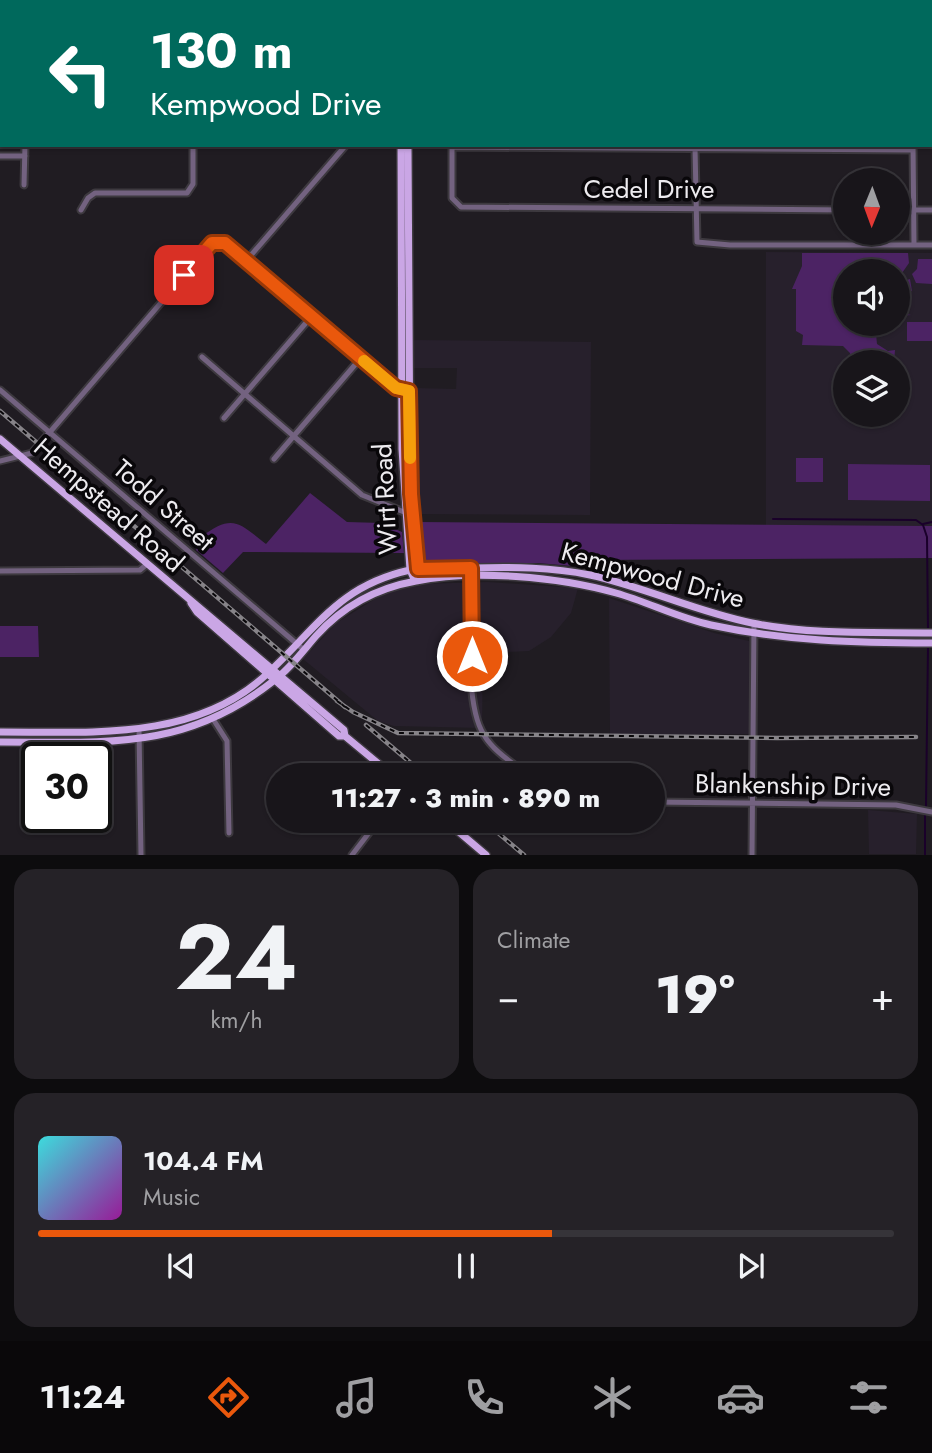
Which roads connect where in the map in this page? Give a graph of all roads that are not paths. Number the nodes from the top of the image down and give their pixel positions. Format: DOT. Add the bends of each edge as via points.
graph roads {
  1 [pos="25,147"];
  2 [pos="193,147"];
  3 [pos="344,147"];
  4 [pos="401,147"];
  5 [pos="408,147"];
  6 [pos="452,147"];
  7 [pos="695,147"];
  8 [pos="913,147"];
  9 [pos="0,156"];
  10 [pos="25,156"];
  11 [pos="24,186"];
  12 [pos="695,209"];
  13 [pos="81,210"];
  14 [pos="833,210"];
  15 [pos="912,210"];
  16 [pos="932,210"];
  17 [pos="914,245"];
  18 [pos="932,245"];
  19 [pos="246,261"];
  20 [pos="311,317"];
  21 [pos="202,358"];
  22 [pos="360,359"];
  23 [pos="0,390"];
  24 [pos="405,391"];
  25 [pos="244,395"];
  26 [pos="224,418"];
  27 [pos="49,432"];
  28 [pos="293,437"];
  29 [pos="0,439"];
  30 [pos="22,457"];
  31 [pos="274,459"];
  32 [pos="0,461"];
  33 [pos="404,512"];
  34 [pos="146,565"];
  35 [pos="471,568"];
  36 [pos="414,570"];
  37 [pos="0,571"];
  38 [pos="471,577"];
  39 [pos="415,581"];
  40 [pos="345,598"];
  41 [pos="351,606"];
  42 [pos="754,624"];
  43 [pos="849,632"];
  44 [pos="929,633"];
  45 [pos="754,634"];
  46 [pos="849,642"];
  47 [pos="296,643"];
  48 [pos="929,643"];
  49 [pos="304,650"];
  50 [pos="270,672"];
  51 [pos="277,678"];
  52 [pos="213,719"];
  53 [pos="139,730"];
  54 [pos="0,732"];
  55 [pos="55,732"];
  56 [pos="139,740"];
  57 [pos="0,742"];
  58 [pos="21,742"];
  59 [pos="55,742"];
  60 [pos="378,763"];
  61 [pos="513,763"];
  62 [pos="665,802"];
  63 [pos="752,803"];
  64 [pos="932,812"];
  65 [pos="229,833"];
  66 [pos="369,833"];
  67 [pos="460,833"];
  68 [pos="141,855"];
  69 [pos="352,855"];
  70 [pos="486,855"];
  71 [pos="752,855"];
  1 -- 10 [label="street"];
  2 -- 13 [label="street" via="190,191 91,195"];
  3 -- 19 [label="street"];
  4 -- 24 [label="main road, Wirt Road"];
  5 -- 24 [label="main road, Wirt Road"];
  6 -- 12 [label="street, Cedel Drive" via="454,203 461,207"];
  7 -- 8 [label="street"];
  7 -- 12 [label="street"];
  8 -- 15 [label="street"];
  9 -- 10 [label="street"];
  10 -- 11 [label="street"];
  12 -- 14 [label="street, Cedel Drive"];
  12 -- 17 [label="street" via="697,242"];
  15 -- 16 [label="street"];
  15 -- 17 [label="street"];
  17 -- 18 [label="street"];
  19 -- 20 [label="street"];
  19 -- 27 [label="street" via="225,243 212,243"];
  20 -- 22 [label="street"];
  20 -- 25 [label="street"];
  21 -- 25 [label="street"];
  22 -- 24 [label="street"];
  22 -- 28 [label="street"];
  23 -- 27 [label="street, Todd Street"];
  24 -- 33 [label="main road, Wirt Road"];
  24 -- 36 [label="main road, Wirt Road"];
  25 -- 26 [label="street"];
  25 -- 28 [label="street"];
  27 -- 30 [label="street" via="32,453"];
  27 -- 47 [label="street, Todd Street"];
  28 -- 31 [label="street"];
  28 -- 33 [label="street" via="362,495"];
  29 -- 30 [label="main road, Hempstead Road"];
  30 -- 32 [label="street"];
  30 -- 34 [label="main road, Hempstead Road"];
  33 -- 36 [label="main road, Wirt Road"];
  34 -- 37 [label="street" via="140,570"];
  34 -- 50 [label="main road, Hempstead Road" via="197,604"];
  35 -- 36 [label="main road, Kempwood Drive"];
  35 -- 38 [label="street"];
  35 -- 42 [label="main road, Kempwood Drive" via="530,567 590,575"];
  36 -- 39 [label="main road, Wirt Road"];
  36 -- 40 [label="main road, Kempwood Drive" via="369,584"];
  38 -- 39 [label="main road, Kempwood Drive"];
  38 -- 45 [label="main road, Kempwood Drive" via="589,586 706,624"];
  38 -- 61 [label="street" via="472,703 477,724 491,745"];
  39 -- 41 [label="main road, Kempwood Drive" via="378,591"];
  40 -- 41 [label="main road"];
  40 -- 47 [label="main road, Kempwood Drive"];
  41 -- 49 [label="main road, Kempwood Drive"];
  42 -- 43 [label="main road, Kempwood Drive"];
  42 -- 45 [label="street"];
  43 -- 44 [label="main road, Kempwood Drive"];
  43 -- 46 [label="main road"];
  45 -- 46 [label="main road, Kempwood Drive"];
  45 -- 63 [label="street"];
  46 -- 48 [label="main road, Kempwood Drive"];
  47 -- 49 [label="street, Todd Street"];
  47 -- 50 [label="main road, Kempwood Drive"];
  49 -- 51 [label="main road, Kempwood Drive"];
  50 -- 51 [label="main road, Hempstead Road"];
  50 -- 53 [label="main road, Kempwood Drive" via="211,710"];
  51 -- 52 [label="main road, Kempwood Drive"];
  51 -- 60 [label="main road, Hempstead Road" via="344,730 345,736"];
  52 -- 56 [label="main road, Kempwood Drive" via="172,735"];
  52 -- 65 [label="street" via="228,741"];
  53 -- 55 [label="main road, Kempwood Drive"];
  53 -- 56 [label="street"];
  54 -- 55 [label="main road, Kempwood Drive"];
  55 -- 59 [label="main road"];
  56 -- 59 [label="main road, Kempwood Drive"];
  56 -- 68 [label="street"];
  57 -- 58 [label="main road, Kempwood Drive"];
  62 -- 63 [label="street, Blankenship Drive"];
  63 -- 64 [label="street, Blankenship Drive" via="896,805"];
  63 -- 71 [label="street"];
  66 -- 69 [label="street"];
  67 -- 70 [label="main road"];
}
